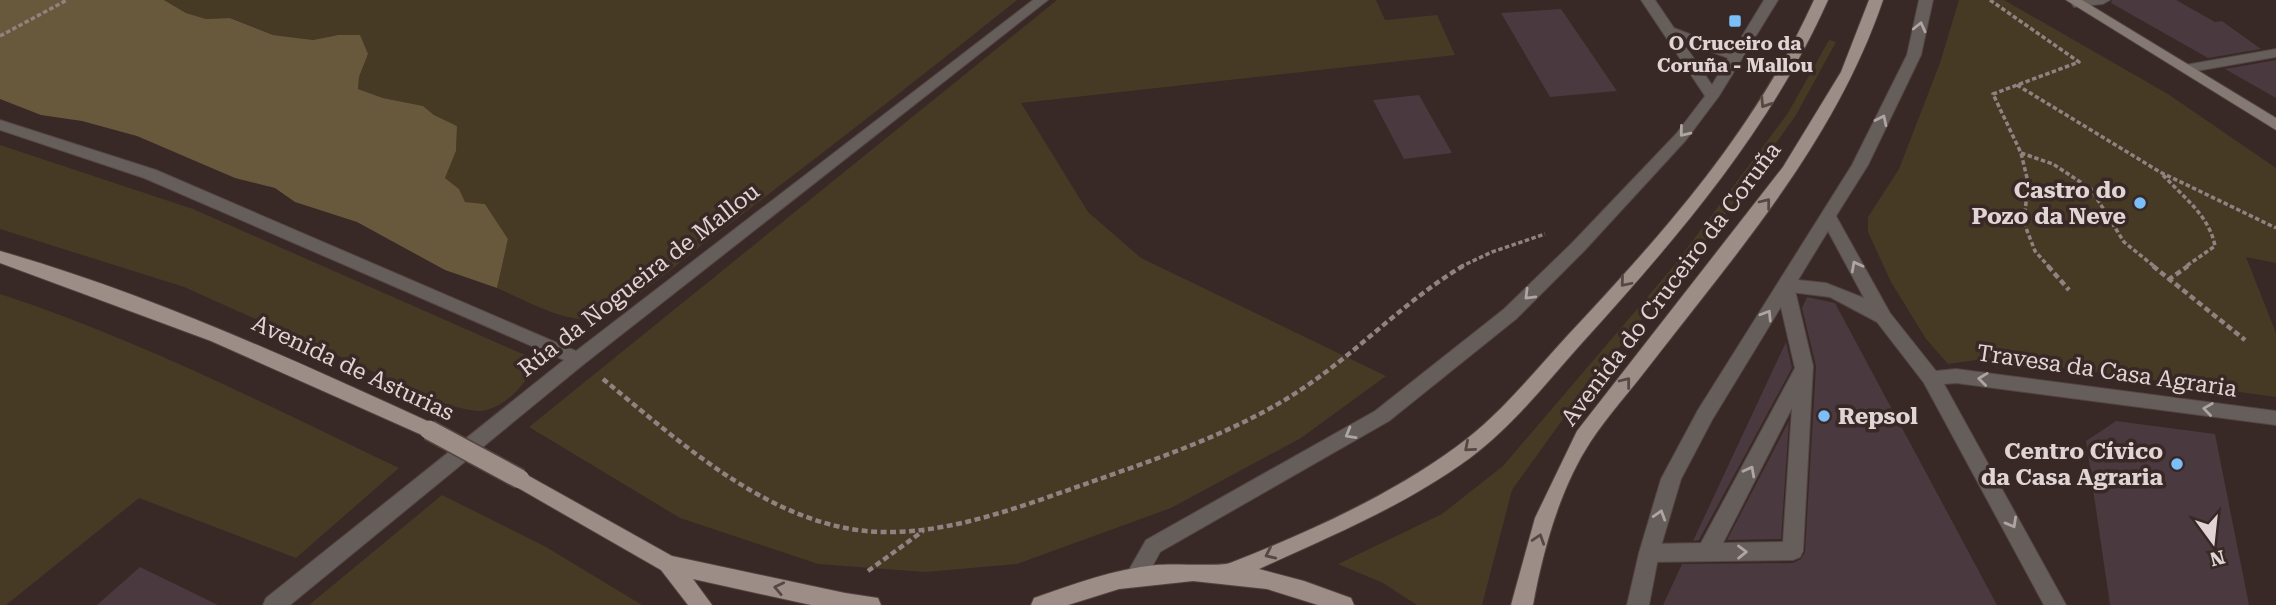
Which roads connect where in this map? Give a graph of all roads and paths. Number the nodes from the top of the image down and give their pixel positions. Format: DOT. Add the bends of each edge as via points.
graph roads {
  1 [pos="67,0"];
  2 [pos="1041,0"];
  3 [pos="1648,0"];
  4 [pos="1770,0"];
  5 [pos="1821,0"];
  6 [pos="1876,0"];
  7 [pos="1926,0"];
  8 [pos="1990,0"];
  9 [pos="2103,0"];
  10 [pos="2073,1"];
  11 [pos="1668,31"];
  12 [pos="0,36"];
  13 [pos="2276,53"];
  14 [pos="1737,57"];
  15 [pos="2185,69"];
  16 [pos="2018,85"];
  17 [pos="1712,96"];
  18 [pos="0,125"];
  19 [pos="2276,125"];
  20 [pos="2021,153"];
  21 [pos="2160,172"];
  22 [pos="1827,215"];
  23 [pos="2276,228"];
  24 [pos="1556,230"];
  25 [pos="0,257"];
  26 [pos="2168,279"];
  27 [pos="1785,286"];
  28 [pos="2069,290"];
  29 [pos="1883,317"];
  30 [pos="2245,340"];
  31 [pos="578,359"];
  32 [pos="1804,366"];
  33 [pos="1931,378"];
  34 [pos="2276,418"];
  35 [pos="924,531"];
  36 [pos="1649,553"];
  37 [pos="1707,553"];
  38 [pos="668,564"];
  39 [pos="1231,572"];
  40 [pos="1136,575"];
  41 [pos="856,580"];
  42 [pos="274,605"];
  43 [pos="701,605"];
  44 [pos="870,605"];
  45 [pos="1042,605"];
  46 [pos="1343,605"];
  47 [pos="1522,605"];
  48 [pos="1638,605"];
  49 [pos="2055,605"];
  1 -- 12 [label="path"];
  2 -- 31 [label="street, Rúa da Nogueira de Mallou"];
  3 -- 11 [label="street"];
  4 -- 14 [label="street"];
  5 -- 39 [label="main road, Avenida do Cruceiro da Coruña, one-way" via="1795,56 1732,154 1507,413 1464,452 1402,494"];
  47 -- 6 [label="main road, Avenida do Cruceiro da Coruña, one-way" via="1545,519 1584,436 1809,142 1857,56"];
  22 -- 7 [label="street, one-way" via="1860,165 1914,55"];
  8 -- 16 [label="path" via="2079,62"];
  9 -- 10 [label="street"];
  10 -- 15 [label="main road"];
  11 -- 14 [label="street"];
  11 -- 17 [label="street"];
  13 -- 15 [label="street"];
  14 -- 17 [label="street"];
  15 -- 19 [label="main road"];
  16 -- 20 [label="path" via="1993,94"];
  16 -- 21 [label="path"];
  17 -- 40 [label="street, one-way" via="1681,137 1578,247 1459,357 1381,416 1153,546"];
  18 -- 31 [label="street" via="150,174"];
  20 -- 26 [label="path" via="2053,164 2091,189 2124,242"];
  20 -- 28 [label="path" via="2028,182 2024,223 2035,251"];
  21 -- 23 [label="path"];
  21 -- 26 [label="path" via="2207,220 2215,246"];
  22 -- 27 [label="street"];
  29 -- 22 [label="street, one-way"];
  24 -- 35 [label="path" via="1498,249 1462,267 1298,391 1241,421 1116,473 982,518"];
  25 -- 38 [label="main road, Avenida de Asturias, bridge" via="273,358 429,430"];
  26 -- 30 [label="path"];
  27 -- 29 [label="street" via="1817,285"];
  27 -- 32 [label="street"];
  36 -- 27 [label="street, one-way" via="1671,479"];
  29 -- 33 [label="street"];
  31 -- 35 [label="path" via="706,461 772,501 827,522 876,532"];
  31 -- 42 [label="street, Rúa da Nogueira de Mallou"];
  37 -- 32 [label="street, one-way"];
  37 -- 32 [label="street, one-way" via="1794,551"];
  34 -- 33 [label="street, Travesa da Casa Agraria, one-way" via="1975,378"];
  33 -- 49 [label="street, one-way"];
  35 -- 41 [label="path"];
  36 -- 37 [label="street"];
  36 -- 48 [label="street"];
  38 -- 43 [label="main road, Avenida de Asturias"];
  44 -- 38 [label="main road, Avenida de Asturias, one-way"];
  39 -- 40 [label="main road" via="1206,569"];
  39 -- 46 [label="main road" via="1302,587"];
  40 -- 45 [label="main road" via="1087,586"];
}
